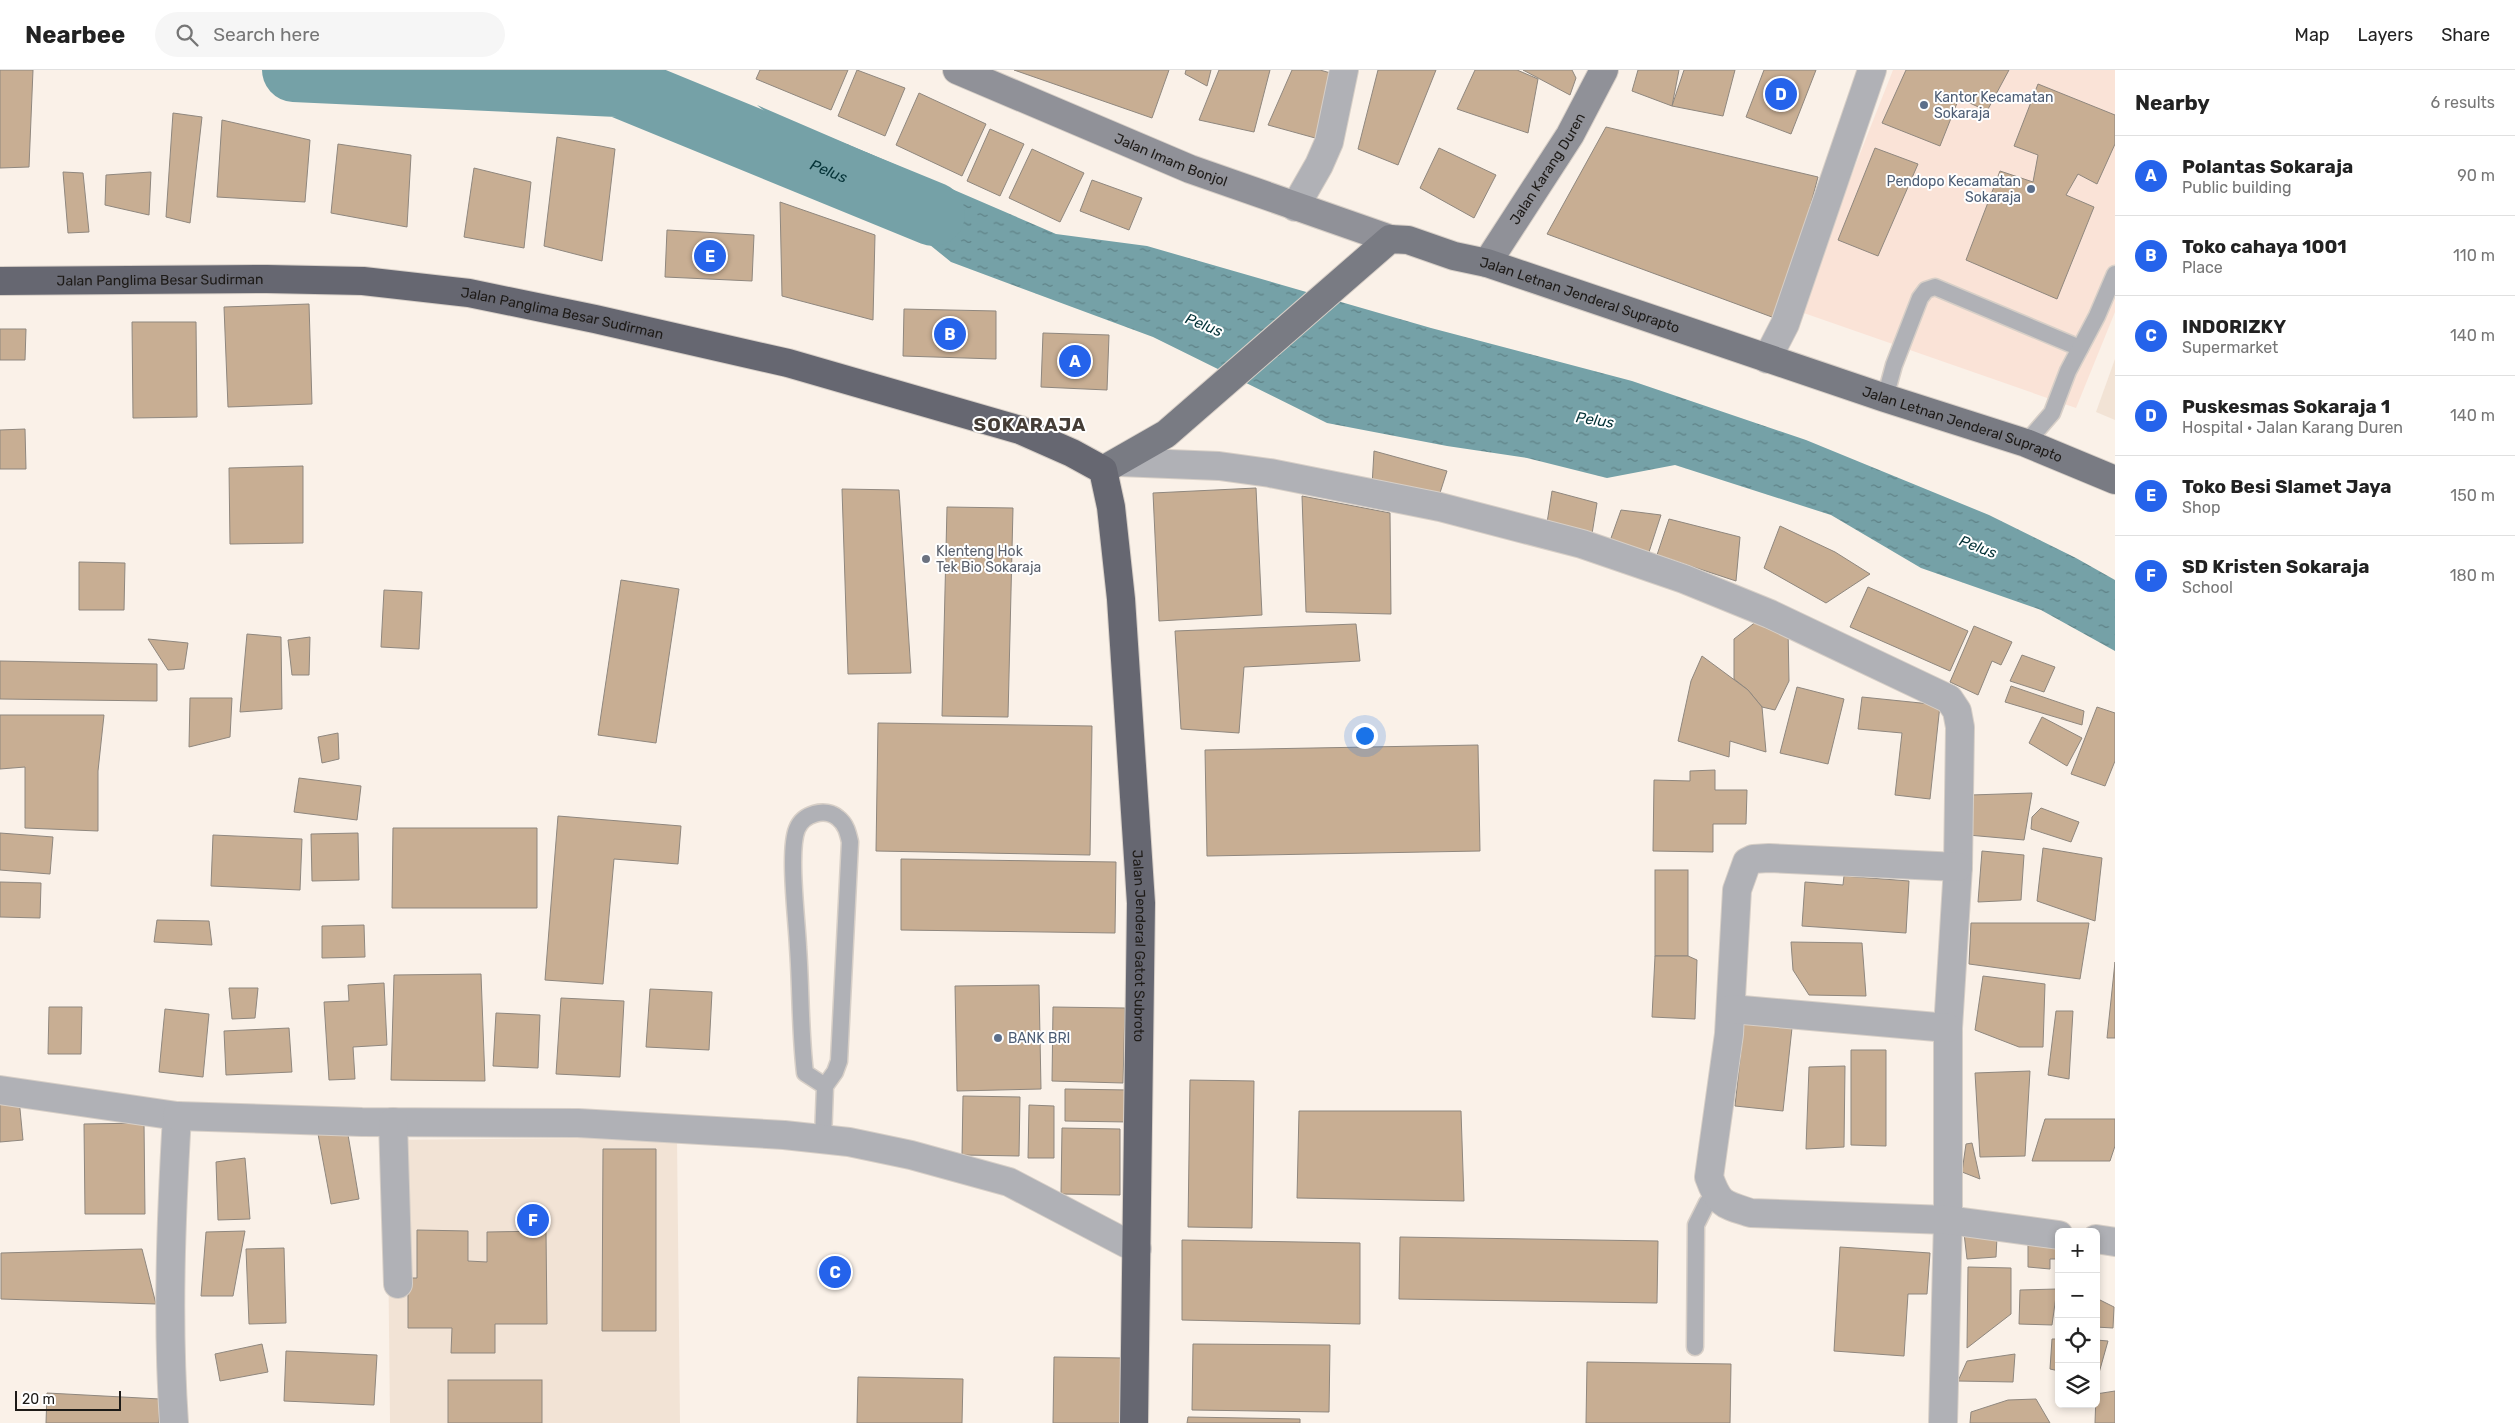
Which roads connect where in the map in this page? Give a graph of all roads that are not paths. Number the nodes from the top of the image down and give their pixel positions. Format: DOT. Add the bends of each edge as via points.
graph roads {
  1 [pos="957,70"];
  2 [pos="1344,70"];
  3 [pos="1604,70"];
  4 [pos="1872,70"];
  5 [pos="1295,207"];
  6 [pos="1390,238"];
  7 [pos="1487,263"];
  8 [pos="2115,274"];
  9 [pos="0,281"];
  10 [pos="2080,348"];
  11 [pos="1767,358"];
  12 [pos="1885,398"];
  13 [pos="2026,443"];
  14 [pos="1111,466"];
  15 [pos="2115,480"];
  16 [pos="1958,867"];
  17 [pos="1730,1009"];
  18 [pos="1948,1028"];
  19 [pos="825,1086"];
  20 [pos="0,1090"];
  21 [pos="177,1116"];
  22 [pos="393,1122"];
  23 [pos="823,1139"];
  24 [pos="1716,1196"];
  25 [pos="1948,1220"];
  26 [pos="2055,1233"];
  27 [pos="2100,1240"];
  28 [pos="2115,1242"];
  29 [pos="1137,1249"];
  30 [pos="398,1284"];
  31 [pos="1695,1346"];
  32 [pos="174,1423"];
  33 [pos="1134,1423"];
  34 [pos="1943,1423"];
  1 -- 5 [label="main road, Jalan Imam Bonjol" via="1190,169"];
  2 -- 5 [label="street" via="1329,142"];
  3 -- 7 [label="main road, Jalan Karang Duren" via="1570,135"];
  4 -- 11 [label="street" via="1785,324"];
  5 -- 6 [label="main road, Jalan Imam Bonjol"];
  6 -- 7 [label="main road, Jalan Letnan Jenderal Suprapto" via="1408,240 1454,256"];
  6 -- 14 [label="main road" via="1166,434"];
  7 -- 11 [label="main road, Jalan Letnan Jenderal Suprapto"];
  8 -- 10 [label="lane"];
  9 -- 14 [label="highway, Jalan Panglima Besar Sudirman" via="363,281 468,293 788,363 1020,430"];
  10 -- 12 [label="lane" via="1935,287 1926,290 1920,298"];
  10 -- 13 [label="lane" via="2052,412"];
  11 -- 12 [label="main road, Jalan Letnan Jenderal Suprapto"];
  12 -- 13 [label="main road, Jalan Letnan Jenderal Suprapto"];
  13 -- 15 [label="main road, Jalan Letnan Jenderal Suprapto"];
  14 -- 16 [label="street" via="1219,466 1270,473 1440,507 1582,544 1684,579 1770,614 1939,693 1949,699 1957,711 1960,727"];
  14 -- 29 [label="highway, Jalan Jenderal Gatot Subroto" via="1140,903"];
  16 -- 17 [label="street" via="1753,858 1747,862 1737,890"];
  16 -- 18 [label="street"];
  17 -- 18 [label="street"];
  17 -- 24 [label="street" via="1730,1034 1709,1177"];
  18 -- 25 [label="street"];
  19 -- 19 [label="lane" via="805,1073 794,877 797,828 806,817 817,813 838,818 846,828 850,842 839,1061"];
  19 -- 23 [label="lane"];
  20 -- 21 [label="street"];
  21 -- 22 [label="street"];
  21 -- 32 [label="street" via="169,1310"];
  22 -- 23 [label="street" via="578,1123"];
  22 -- 30 [label="street"];
  23 -- 29 [label="street" via="911,1155 1010,1182"];
  24 -- 25 [label="street" via="1726,1205 1750,1213"];
  24 -- 31 [label="lane" via="1707,1203 1696,1225"];
  25 -- 26 [label="street"];
  25 -- 34 [label="street"];
  27 -- 28 [label="street"];
  29 -- 33 [label="highway, Jalan Jenderal Gatot Subroto"];
}
